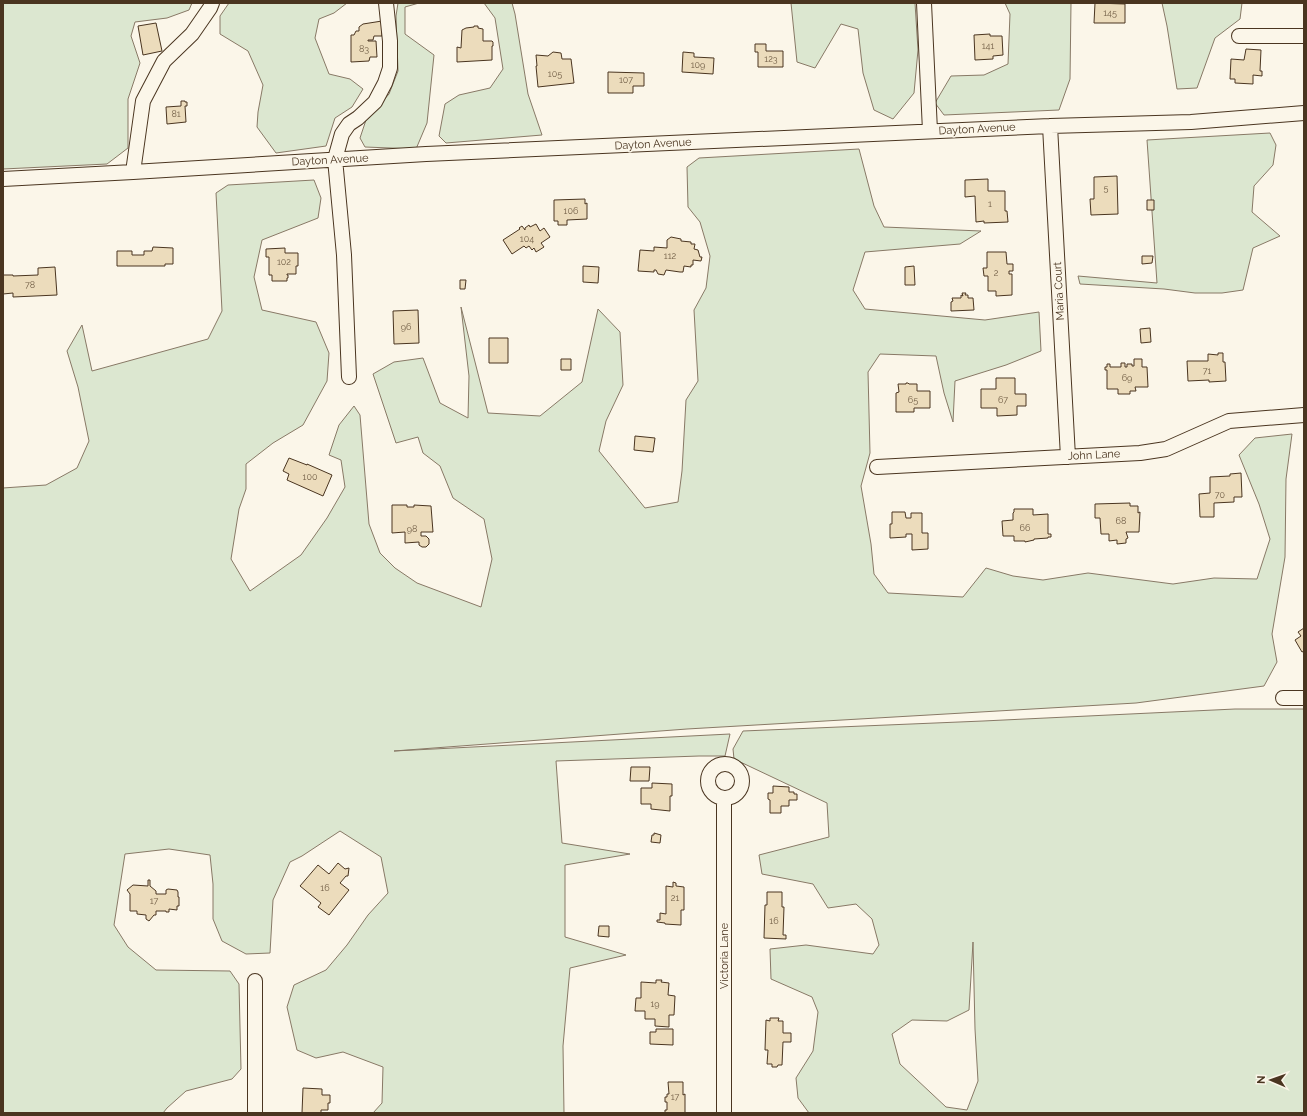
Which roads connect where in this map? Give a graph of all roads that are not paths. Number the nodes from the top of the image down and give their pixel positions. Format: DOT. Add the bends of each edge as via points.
graph roads {
  1 [pos="212,3"];
  2 [pos="386,3"];
  3 [pos="924,3"];
  4 [pos="1239,36"];
  5 [pos="1304,36"];
  6 [pos="1304,113"];
  7 [pos="1050,126"];
  8 [pos="930,131"];
  9 [pos="335,159"];
  10 [pos="133,172"];
  11 [pos="3,179"];
  12 [pos="349,377"];
  13 [pos="1304,415"];
  14 [pos="1068,457"];
  15 [pos="877,467"];
  16 [pos="1283,698"];
  17 [pos="1304,698"];
  18 [pos="724,799"];
  19 [pos="255,981"];
  20 [pos="255,1113"];
  21 [pos="724,1113"];
  1 -- 10 [label="street" via="192,34 164,61 143,101"];
  2 -- 9 [label="street" via="390,68 375,102 349,124 342,134"];
  3 -- 8 [label="street"];
  4 -- 5 [label="street"];
  6 -- 7 [label="street, Dayton Avenue" via="1191,122"];
  7 -- 8 [label="street, Dayton Avenue"];
  7 -- 14 [label="street, Maria Court"];
  8 -- 9 [label="street, Dayton Avenue"];
  9 -- 10 [label="street, Dayton Avenue"];
  9 -- 12 [label="street" via="344,255"];
  10 -- 11 [label="street, Dayton Avenue"];
  13 -- 14 [label="street, John Lane" via="1229,421 1166,449"];
  14 -- 15 [label="street, John Lane"];
  16 -- 17 [label="street"];
  18 -- 21 [label="street, Victoria Lane"];
  19 -- 20 [label="street"];
}
